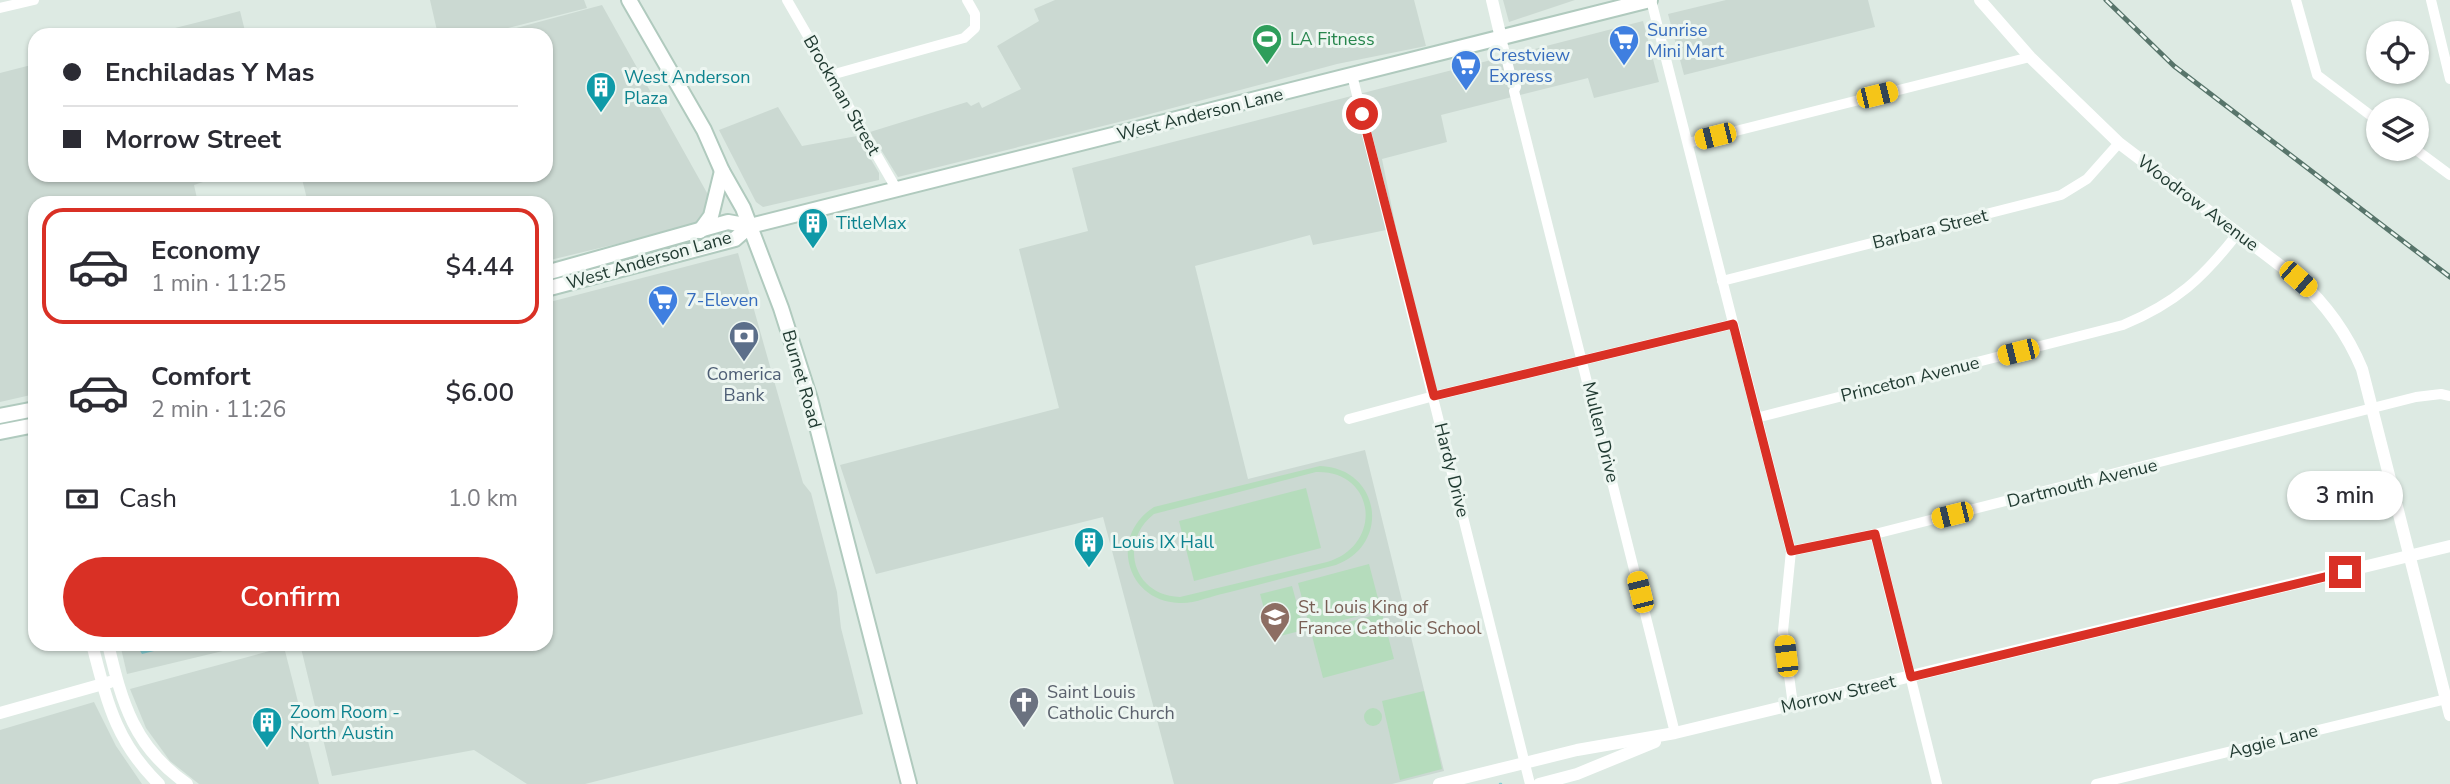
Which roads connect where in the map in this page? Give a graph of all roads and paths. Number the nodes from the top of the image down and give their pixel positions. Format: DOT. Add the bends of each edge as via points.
graph roads {
  1 [pos="34,0"];
  2 [pos="629,0"];
  3 [pos="787,0"];
  4 [pos="967,0"];
  5 [pos="1492,0"];
  6 [pos="1650,0"];
  7 [pos="1980,0"];
  8 [pos="2296,0"];
  9 [pos="2431,0"];
  10 [pos="5,5"];
  11 [pos="1501,38"];
  12 [pos="2030,57"];
  13 [pos="831,75"];
  14 [pos="1352,75"];
  15 [pos="2450,79"];
  16 [pos="2366,112"];
  17 [pos="1688,143"];
  18 [pos="2119,143"];
  19 [pos="2429,159"];
  20 [pos="722,171"];
  21 [pos="2450,175"];
  22 [pos="897,190"];
  23 [pos="750,226"];
  24 [pos="699,231"];
  25 [pos="2238,233"];
  26 [pos="553,271"];
  27 [pos="1722,281"];
  28 [pos="553,287"];
  29 [pos="1733,324"];
  30 [pos="1583,361"];
  31 [pos="1434,396"];
  32 [pos="2450,396"];
  33 [pos="2372,410"];
  34 [pos="0,416"];
  35 [pos="28,417"];
  36 [pos="1756,418"];
  37 [pos="1349,419"];
  38 [pos="28,420"];
  39 [pos="0,432"];
  40 [pos="1875,534"];
  41 [pos="2450,546"];
  42 [pos="1791,551"];
  43 [pos="2410,556"];
  44 [pos="94,651"];
  45 [pos="110,651"];
  46 [pos="1911,677"];
  47 [pos="117,680"];
  48 [pos="102,684"];
  49 [pos="2448,699"];
  50 [pos="1793,705"];
  51 [pos="0,713"];
  52 [pos="2450,715"];
  53 [pos="1675,733"];
  54 [pos="1525,764"];
  55 [pos="159,784"];
  56 [pos="187,784"];
  57 [pos="909,784"];
  58 [pos="1439,784"];
  59 [pos="1530,784"];
  60 [pos="1539,784"];
  61 [pos="1937,784"];
  62 [pos="2096,784"];
  1 -- 10 [label="street"];
  2 -- 20 [label="main road, Burnet Road" via="704,130"];
  3 -- 13 [label="street, Brockman Street"];
  4 -- 13 [label="street" via="975,14 975,28 964,38"];
  5 -- 11 [label="street, Mullen Drive"];
  6 -- 11 [label="main road, West Anderson Lane"];
  6 -- 17 [label="street"];
  7 -- 12 [label="street, Woodrow Avenue"];
  8 -- 16 [label="street" via="2318,75"];
  9 -- 15 [label="street"];
  11 -- 14 [label="main road, West Anderson Lane"];
  11 -- 30 [label="street, Mullen Drive"];
  12 -- 17 [label="street"];
  12 -- 18 [label="street, Woodrow Avenue"];
  13 -- 22 [label="street, Brockman Street"];
  14 -- 22 [label="main road, West Anderson Lane"];
  14 -- 31 [label="street, Hardy Drive"];
  17 -- 27 [label="street"];
  18 -- 25 [label="street, Woodrow Avenue"];
  18 -- 27 [label="street, Barbara Street" via="2087,179 2061,195"];
  19 -- 21 [label="street"];
  20 -- 23 [label="main road, Burnet Road"];
  20 -- 24 [label="main road" via="713,209"];
  22 -- 23 [label="main road, West Anderson Lane"];
  23 -- 24 [label="main road, West Anderson Lane" via="728,222"];
  23 -- 28 [label="main road, West Anderson Lane" via="735,239"];
  23 -- 57 [label="main road, Burnet Road" via="810,399"];
  24 -- 26 [label="main road, West Anderson Lane"];
  25 -- 33 [label="street, Woodrow Avenue" via="2298,279 2330,312 2356,354"];
  25 -- 36 [label="street, Princeton Avenue" via="2184,292 2123,325"];
  27 -- 29 [label="street"];
  29 -- 30 [label="street"];
  29 -- 36 [label="street"];
  30 -- 31 [label="street"];
  30 -- 53 [label="street, Mullen Drive"];
  31 -- 37 [label="street"];
  31 -- 54 [label="street, Hardy Drive"];
  32 -- 33 [label="street, Dartmouth Avenue" via="2428,395"];
  33 -- 40 [label="street, Dartmouth Avenue"];
  33 -- 43 [label="street, Woodrow Avenue"];
  34 -- 35 [label="main road"];
  36 -- 42 [label="street"];
  38 -- 39 [label="main road"];
  40 -- 42 [label="street, Dartmouth Avenue"];
  40 -- 46 [label="street"];
  41 -- 43 [label="street, Morrow Street"];
  42 -- 50 [label="street" via="1783,631"];
  43 -- 46 [label="street, Morrow Street"];
  43 -- 49 [label="street, Woodrow Avenue"];
  44 -- 48 [label="street"];
  45 -- 47 [label="street"];
  46 -- 50 [label="street, Morrow Street"];
  46 -- 61 [label="street"];
  47 -- 48 [label="street"];
  47 -- 56 [label="street" via="146,746"];
  48 -- 51 [label="street"];
  48 -- 55 [label="street" via="119,732"];
  49 -- 52 [label="street, Woodrow Avenue"];
  49 -- 62 [label="street, Aggie Lane"];
  50 -- 53 [label="street, Morrow Street"];
  53 -- 54 [label="street, Morrow Street"];
  53 -- 60 [label="street, Morrow Street" via="1577,774"];
  54 -- 58 [label="street, Morrow Street"];
  54 -- 59 [label="street, Hardy Drive"];
}
